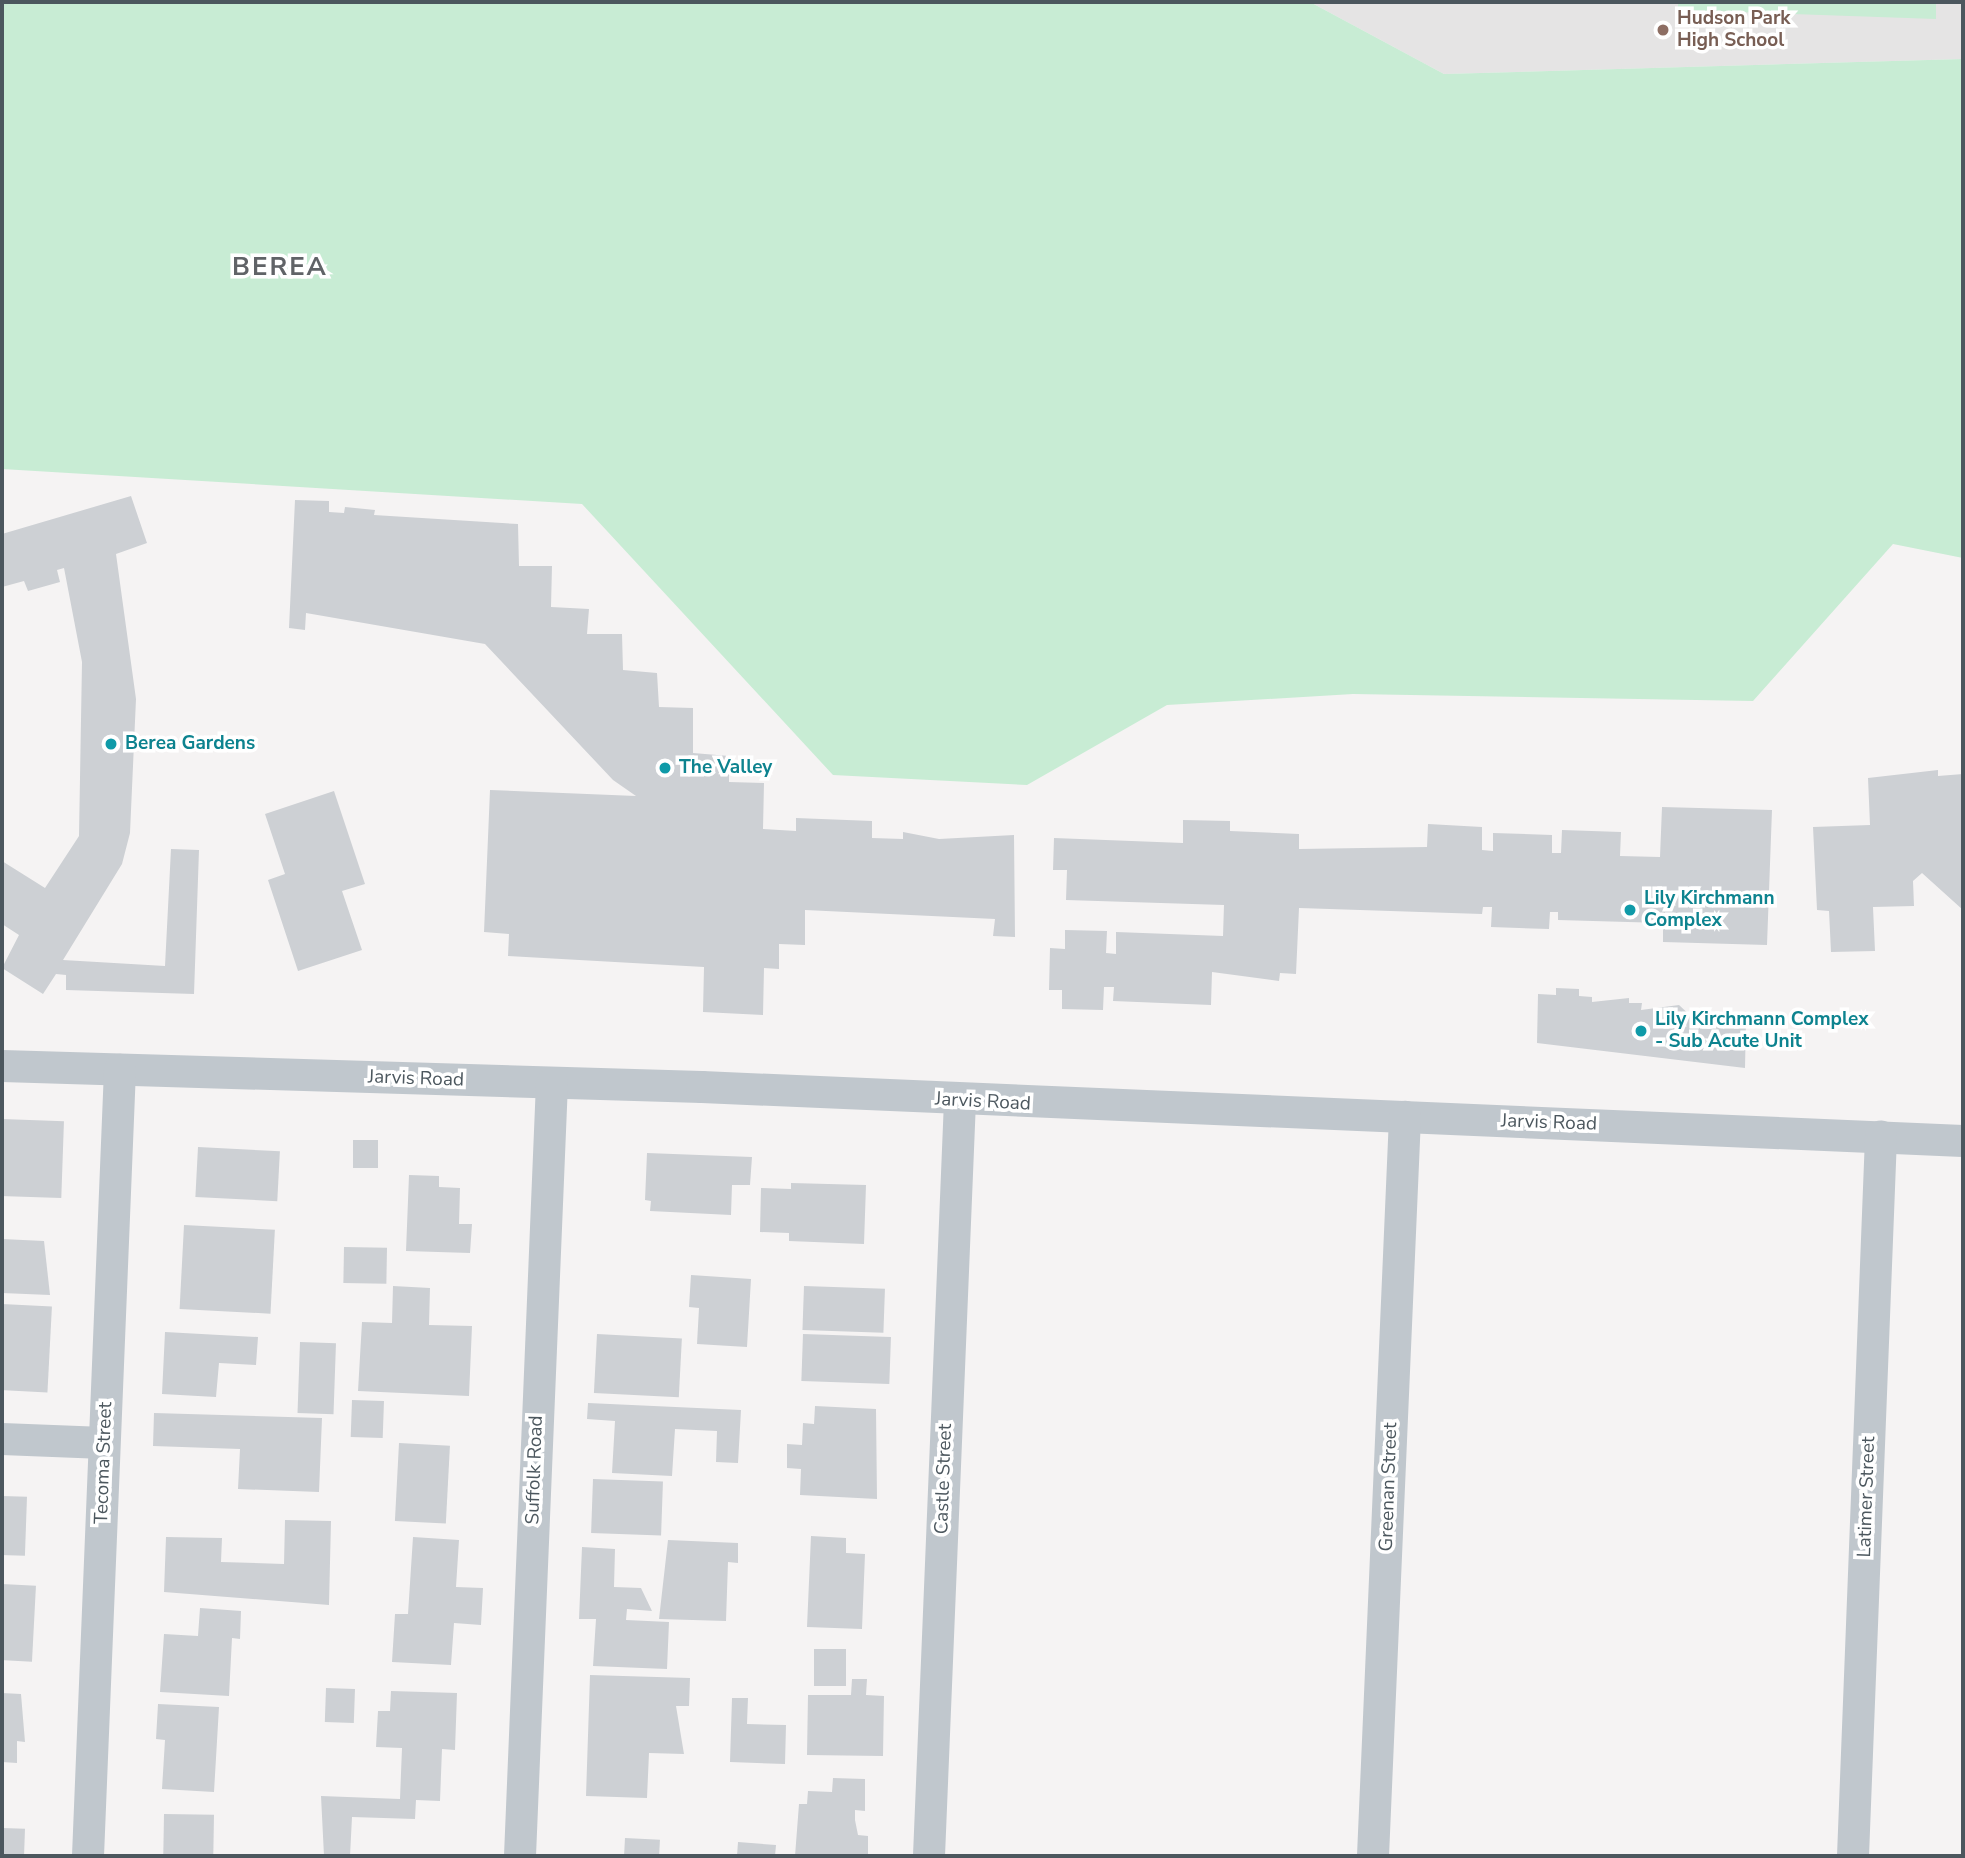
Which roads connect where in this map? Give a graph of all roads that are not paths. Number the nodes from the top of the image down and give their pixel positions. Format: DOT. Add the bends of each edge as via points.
graph roads {
  1 [pos="2,1066"];
  2 [pos="120,1070"];
  3 [pos="552,1084"];
  4 [pos="960,1101"];
  5 [pos="1405,1117"];
  6 [pos="1881,1137"];
  7 [pos="1963,1141"];
  8 [pos="2,1439"];
  9 [pos="104,1443"];
  10 [pos="88,1856"];
  11 [pos="520,1856"];
  12 [pos="929,1856"];
  13 [pos="1373,1856"];
  14 [pos="1853,1856"];
  1 -- 2 [label="street, Jarvis Road"];
  2 -- 3 [label="street, Jarvis Road"];
  2 -- 9 [label="street, Tecoma Street"];
  3 -- 4 [label="street, Jarvis Road"];
  3 -- 11 [label="street, Suffolk Road"];
  4 -- 5 [label="street, Jarvis Road"];
  4 -- 12 [label="street, Castle Street"];
  5 -- 6 [label="street, Jarvis Road"];
  5 -- 13 [label="street, Greenan Street"];
  6 -- 7 [label="street, Jarvis Road"];
  6 -- 14 [label="street, Latimer Street"];
  8 -- 9 [label="street"];
  9 -- 10 [label="street, Tecoma Street"];
}
